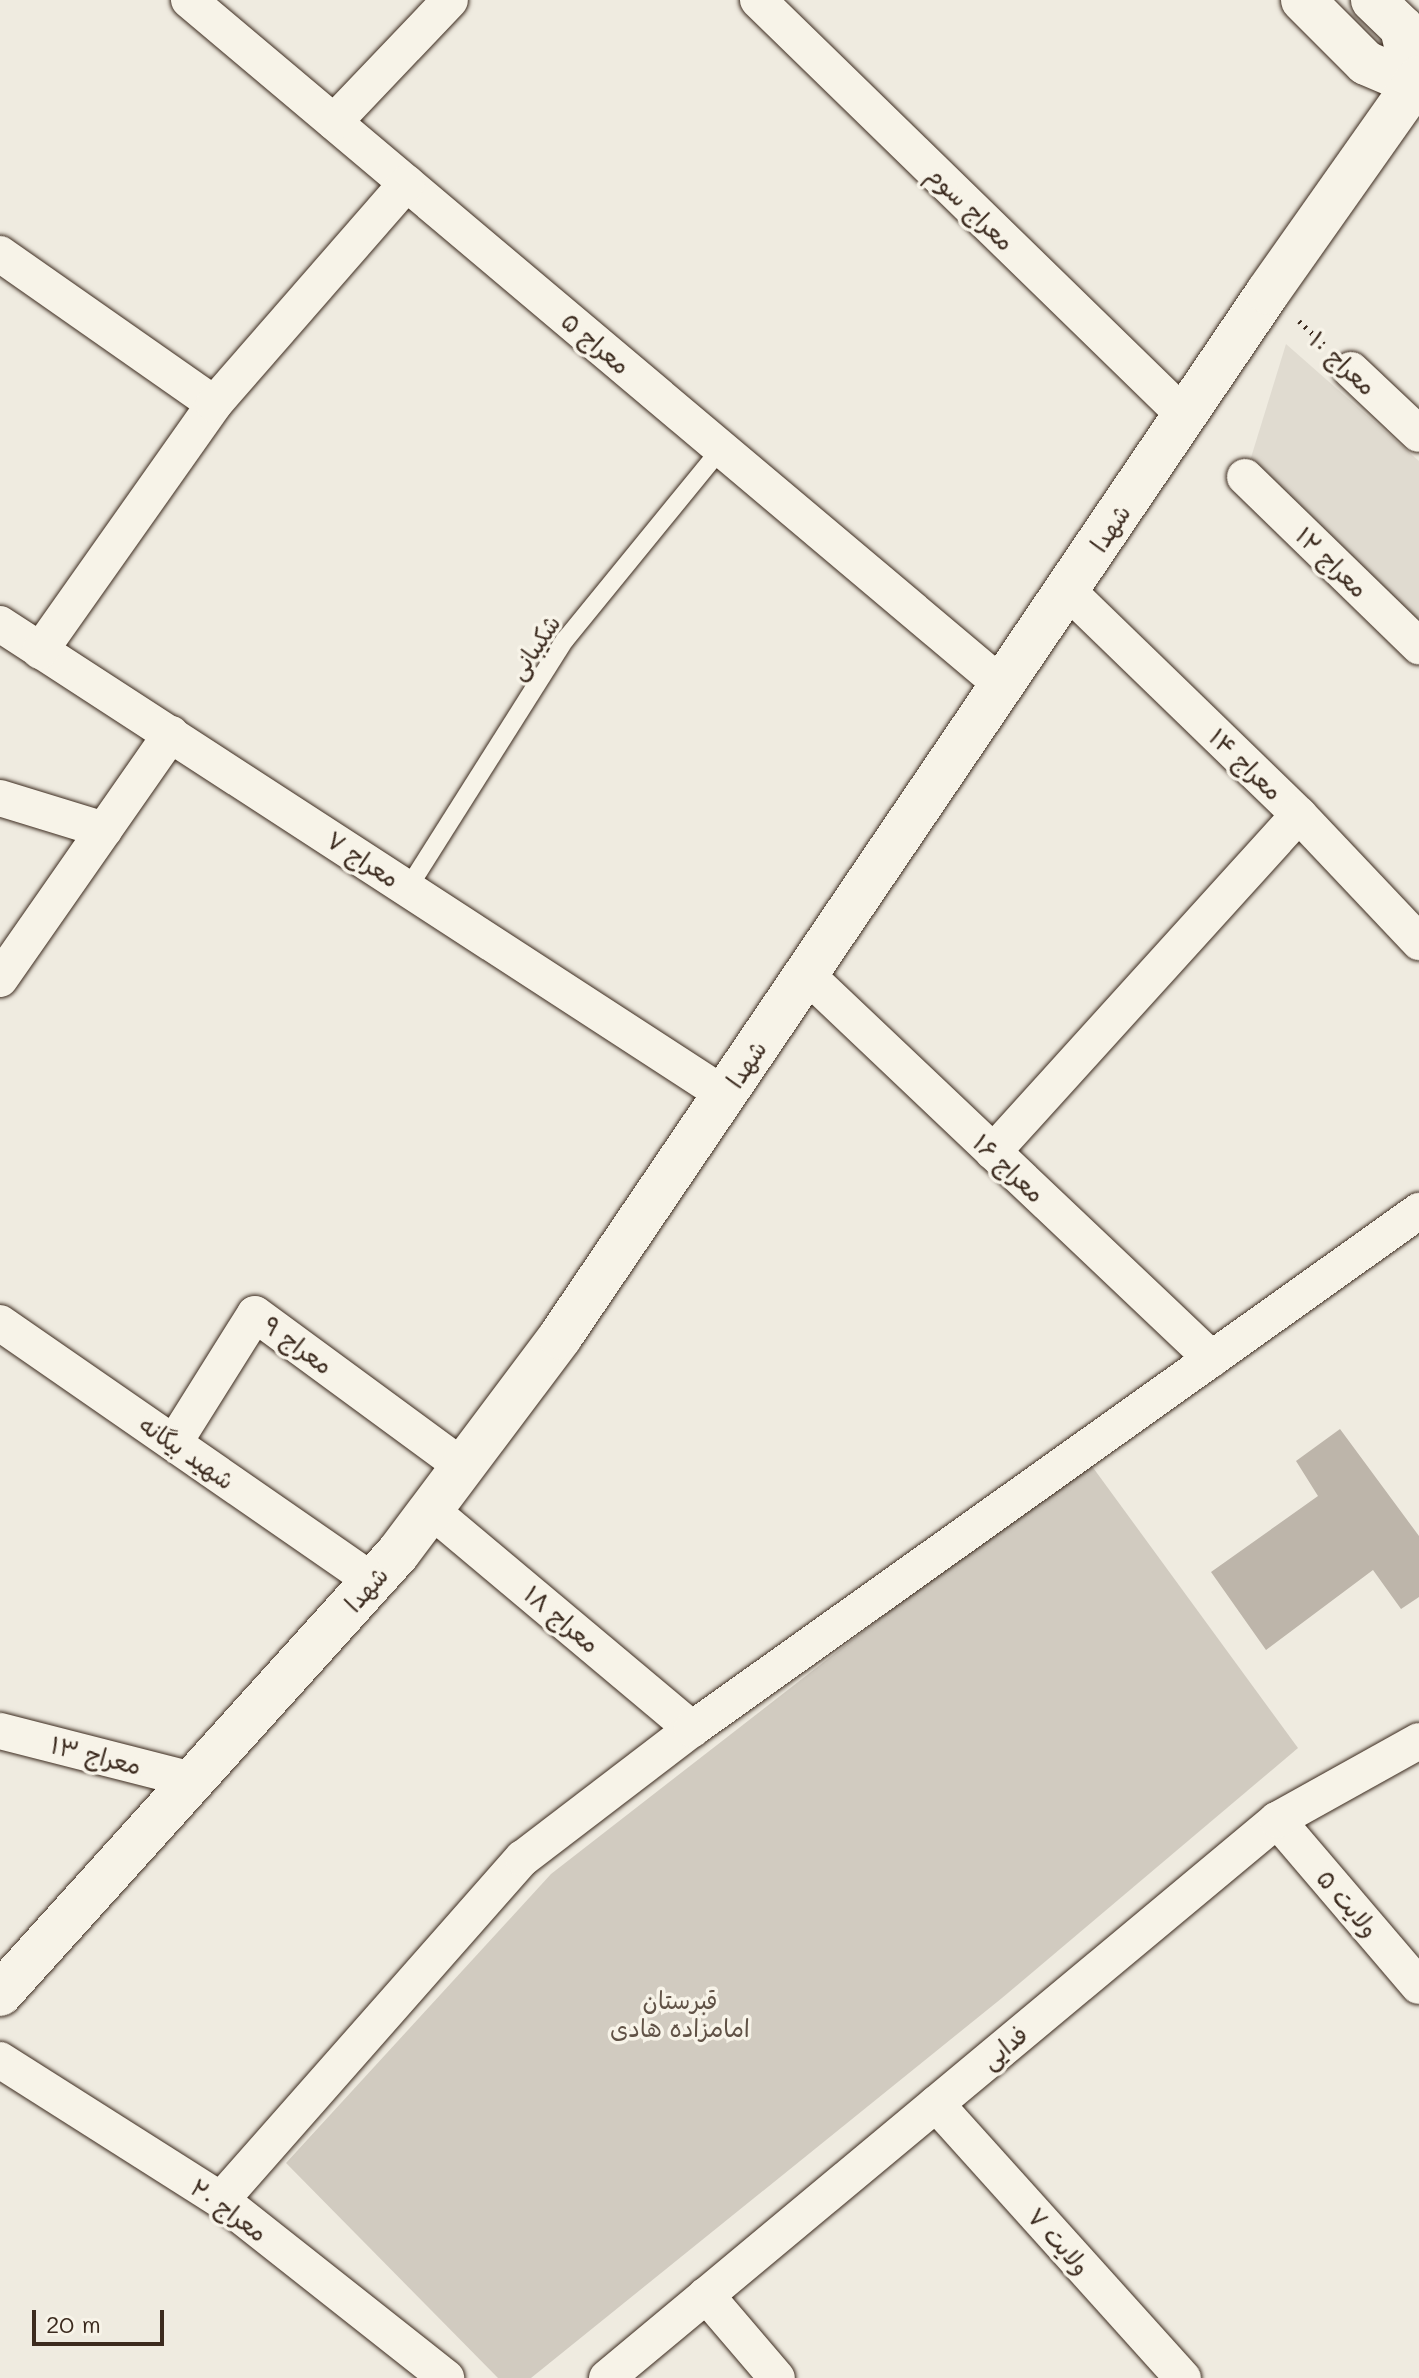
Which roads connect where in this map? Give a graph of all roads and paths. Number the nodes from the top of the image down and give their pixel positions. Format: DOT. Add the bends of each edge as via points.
graph roads {
  1 [pos="189,0"];
  2 [pos="450,0"];
  3 [pos="1303,0"];
  4 [pos="1373,0"];
  5 [pos="773,5"];
  6 [pos="1418,84"];
  7 [pos="334,122"];
  8 [pos="407,183"];
  9 [pos="0,254"];
  10 [pos="1268,292"];
  11 [pos="1351,370"];
  12 [pos="214,404"];
  13 [pos="1185,416"];
  14 [pos="1419,434"];
  15 [pos="721,449"];
  16 [pos="1245,477"];
  17 [pos="1068,591"];
  18 [pos="0,624"];
  19 [pos="1419,646"];
  20 [pos="40,651"];
  21 [pos="1002,685"];
  22 [pos="171,734"];
  23 [pos="0,798"];
  24 [pos="1299,815"];
  25 [pos="104,830"];
  26 [pos="408,888"];
  27 [pos="1419,942"];
  28 [pos="807,975"];
  29 [pos="0,979"];
  30 [pos="725,1095"];
  31 [pos="993,1152"];
  32 [pos="1419,1211"];
  33 [pos="0,1323"];
  34 [pos="1212,1359"];
  35 [pos="174,1443"];
  36 [pos="463,1467"];
  37 [pos="431,1510"];
  38 [pos="373,1581"];
  39 [pos="692,1729"];
  40 [pos="0,1731"];
  41 [pos="1419,1741"];
  42 [pos="192,1780"];
  43 [pos="1277,1820"];
  44 [pos="1419,1986"];
  45 [pos="0,1994"];
  46 [pos="0,2060"];
  47 [pos="936,2104"];
  48 [pos="221,2200"];
  49 [pos="706,2295"];
  50 [pos="446,2378"];
  51 [pos="607,2378"];
  52 [pos="777,2378"];
  53 [pos="1183,2378"];
  1 -- 7 [label="street, معراج ۵"];
  2 -- 7 [label="street"];
  3 -- 6 [label="street" via="1366,63"];
  4 -- 6 [label="street" via="1402,28"];
  5 -- 13 [label="street, معراج سوم"];
  6 -- 10 [label="street, شهدا"];
  7 -- 8 [label="street, معراج ۵"];
  8 -- 12 [label="street"];
  8 -- 15 [label="street, معراج ۵"];
  9 -- 12 [label="street"];
  10 -- 11 [label="path, معراج ۱۰"];
  10 -- 13 [label="street, شهدا"];
  11 -- 14 [label="street, معراج ۱۰"];
  12 -- 20 [label="street"];
  13 -- 17 [label="street, شهدا"];
  15 -- 21 [label="street, معراج ۵"];
  15 -- 26 [label="lane, شکیبانی" via="565,640"];
  16 -- 19 [label="street, معراج ۱۲"];
  17 -- 21 [label="street, شهدا"];
  17 -- 24 [label="street, معراج ۱۴"];
  18 -- 20 [label="street, معراج ۷"];
  20 -- 22 [label="street, معراج ۷"];
  21 -- 28 [label="street, شهدا"];
  22 -- 25 [label="street"];
  22 -- 26 [label="street, معراج ۷"];
  23 -- 25 [label="street"];
  24 -- 27 [label="street, معراج ۱۴"];
  24 -- 31 [label="street"];
  25 -- 29 [label="street"];
  26 -- 30 [label="street, معراج ۷"];
  28 -- 30 [label="street, شهدا"];
  28 -- 31 [label="street, معراج ۱۶"];
  30 -- 36 [label="street, شهدا" via="560,1337"];
  31 -- 34 [label="street, معراج ۱۶"];
  32 -- 34 [label="street"];
  33 -- 35 [label="street, شهید بیگانه"];
  34 -- 39 [label="street"];
  35 -- 36 [label="street, معراج ۹" via="255,1314"];
  35 -- 38 [label="street, شهید بیگانه"];
  36 -- 37 [label="street, شهدا"];
  37 -- 38 [label="street, شهدا"];
  37 -- 39 [label="street, معراج ۱۸"];
  38 -- 42 [label="street, شهدا"];
  39 -- 48 [label="street" via="523,1858"];
  40 -- 42 [label="street, معراج ۱۳"];
  41 -- 43 [label="street, فدایی"];
  42 -- 45 [label="street, شهدا"];
  43 -- 44 [label="street, ولایت ۵"];
  43 -- 47 [label="street, فدایی"];
  46 -- 48 [label="street, معراج ۲۰"];
  47 -- 49 [label="street, فدایی"];
  47 -- 53 [label="street, ولایت ۷"];
  48 -- 50 [label="street, معراج ۲۰"];
  49 -- 51 [label="street, فدایی"];
  49 -- 52 [label="street"];
}
